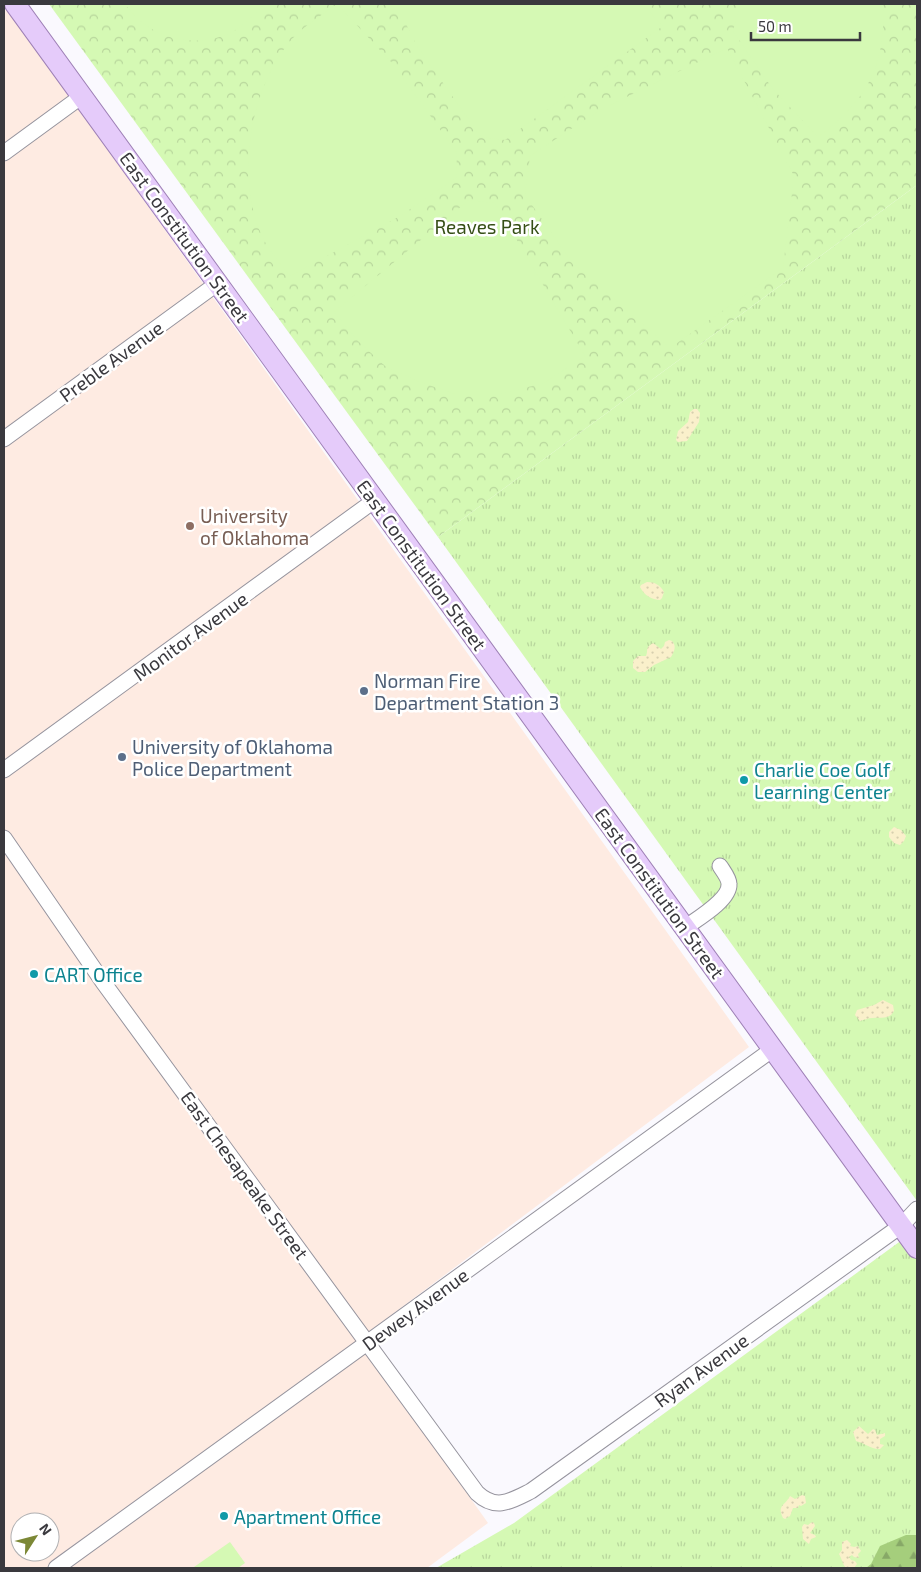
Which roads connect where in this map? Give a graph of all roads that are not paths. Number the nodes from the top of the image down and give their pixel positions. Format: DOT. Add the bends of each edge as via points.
graph roads {
  1 [pos="15,4"];
  2 [pos="82,96"];
  3 [pos="4,153"];
  4 [pos="218,283"];
  5 [pos="4,439"];
  6 [pos="375,500"];
  7 [pos="4,770"];
  8 [pos="4,838"];
  9 [pos="720,866"];
  10 [pos="686,927"];
  11 [pos="773,1049"];
  12 [pos="917,1209"];
  13 [pos="902,1225"];
  14 [pos="917,1248"];
  15 [pos="368,1343"];
  16 [pos="494,1503"];
  17 [pos="56,1568"];
  1 -- 2 [label="main road, East Constitution Street"];
  2 -- 3 [label="street"];
  2 -- 4 [label="main road, East Constitution Street"];
  4 -- 5 [label="street, Preble Avenue"];
  4 -- 6 [label="main road, East Constitution Street"];
  6 -- 7 [label="street, Monitor Avenue"];
  6 -- 10 [label="main road, East Constitution Street"];
  8 -- 15 [label="street, East Chesapeake Street" via="103,982"];
  9 -- 10 [label="street" via="729,884 727,892"];
  10 -- 11 [label="main road, East Constitution Street"];
  11 -- 13 [label="main road, East Constitution Street"];
  11 -- 15 [label="street, Dewey Avenue"];
  12 -- 13 [label="street, Ryan Avenue"];
  13 -- 14 [label="main road, East Constitution Street"];
  13 -- 16 [label="street, Ryan Avenue" via="531,1491"];
  15 -- 16 [label="street, East Chesapeake Street" via="477,1493"];
  15 -- 17 [label="street, Dewey Avenue"];
}
